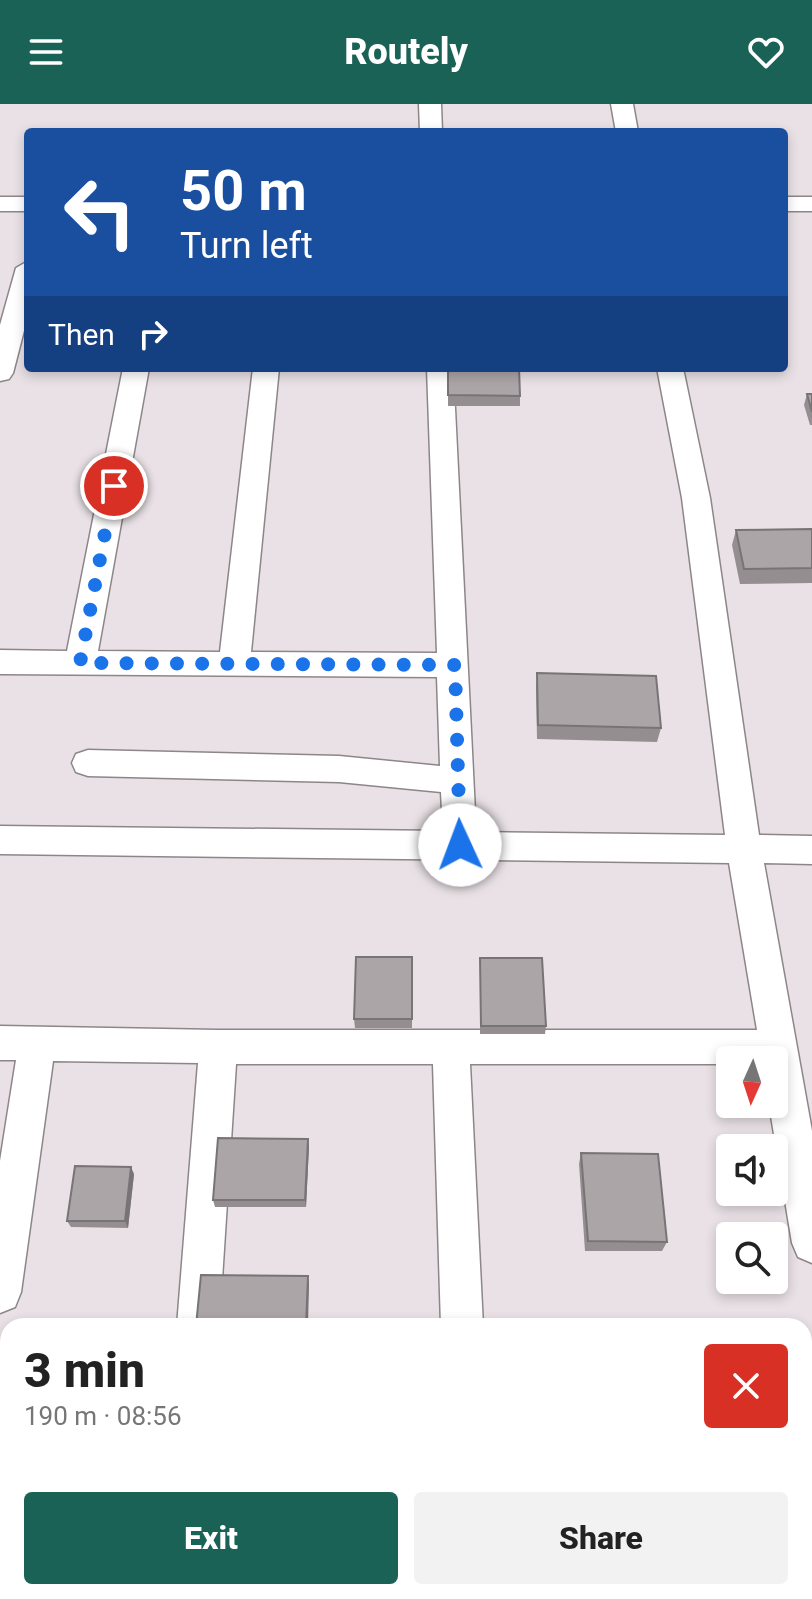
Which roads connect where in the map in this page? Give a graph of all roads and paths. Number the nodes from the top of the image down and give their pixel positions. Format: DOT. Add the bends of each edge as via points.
graph roads {
  1 [pos="430,104"];
  2 [pos="622,104"];
  3 [pos="431,128"];
  4 [pos="626,128"];
  5 [pos="0,204"];
  6 [pos="24,204"];
  7 [pos="788,204"];
  8 [pos="812,204"];
  9 [pos="24,283"];
  10 [pos="135,372"];
  11 [pos="266,372"];
  12 [pos="440,372"];
  13 [pos="671,372"];
  14 [pos="0,373"];
  15 [pos="0,662"];
  16 [pos="80,663"];
  17 [pos="234,663"];
  18 [pos="455,665"];
  19 [pos="88,763"];
  20 [pos="458,781"];
  21 [pos="0,840"];
  22 [pos="460,845"];
  23 [pos="744,849"];
  24 [pos="812,850"];
  25 [pos="18,1043"];
  26 [pos="451,1045"];
  27 [pos="777,1046"];
  28 [pos="218,1047"];
  29 [pos="716,1047"];
  30 [pos="788,1109"];
  31 [pos="812,1243"];
  32 [pos="0,1292"];
  33 [pos="199,1318"];
  34 [pos="462,1318"];
  1 -- 3 [label="street"];
  2 -- 4 [label="street"];
  5 -- 6 [label="street"];
  7 -- 8 [label="street"];
  9 -- 14 [label="street"];
  10 -- 16 [label="street"];
  11 -- 17 [label="street"];
  12 -- 18 [label="street"];
  13 -- 23 [label="street" via="696,498"];
  15 -- 16 [label="street"];
  16 -- 17 [label="street"];
  17 -- 18 [label="street"];
  18 -- 20 [label="street"];
  19 -- 20 [label="street" via="339,769"];
  20 -- 22 [label="street"];
  21 -- 22 [label="street"];
  22 -- 23 [label="street"];
  23 -- 24 [label="street"];
  23 -- 27 [label="street"];
  25 -- 28 [label="street"];
  25 -- 32 [label="street"];
  26 -- 28 [label="street"];
  26 -- 29 [label="street"];
  26 -- 34 [label="street"];
  28 -- 33 [label="street"];
  30 -- 31 [label="street"];
}
